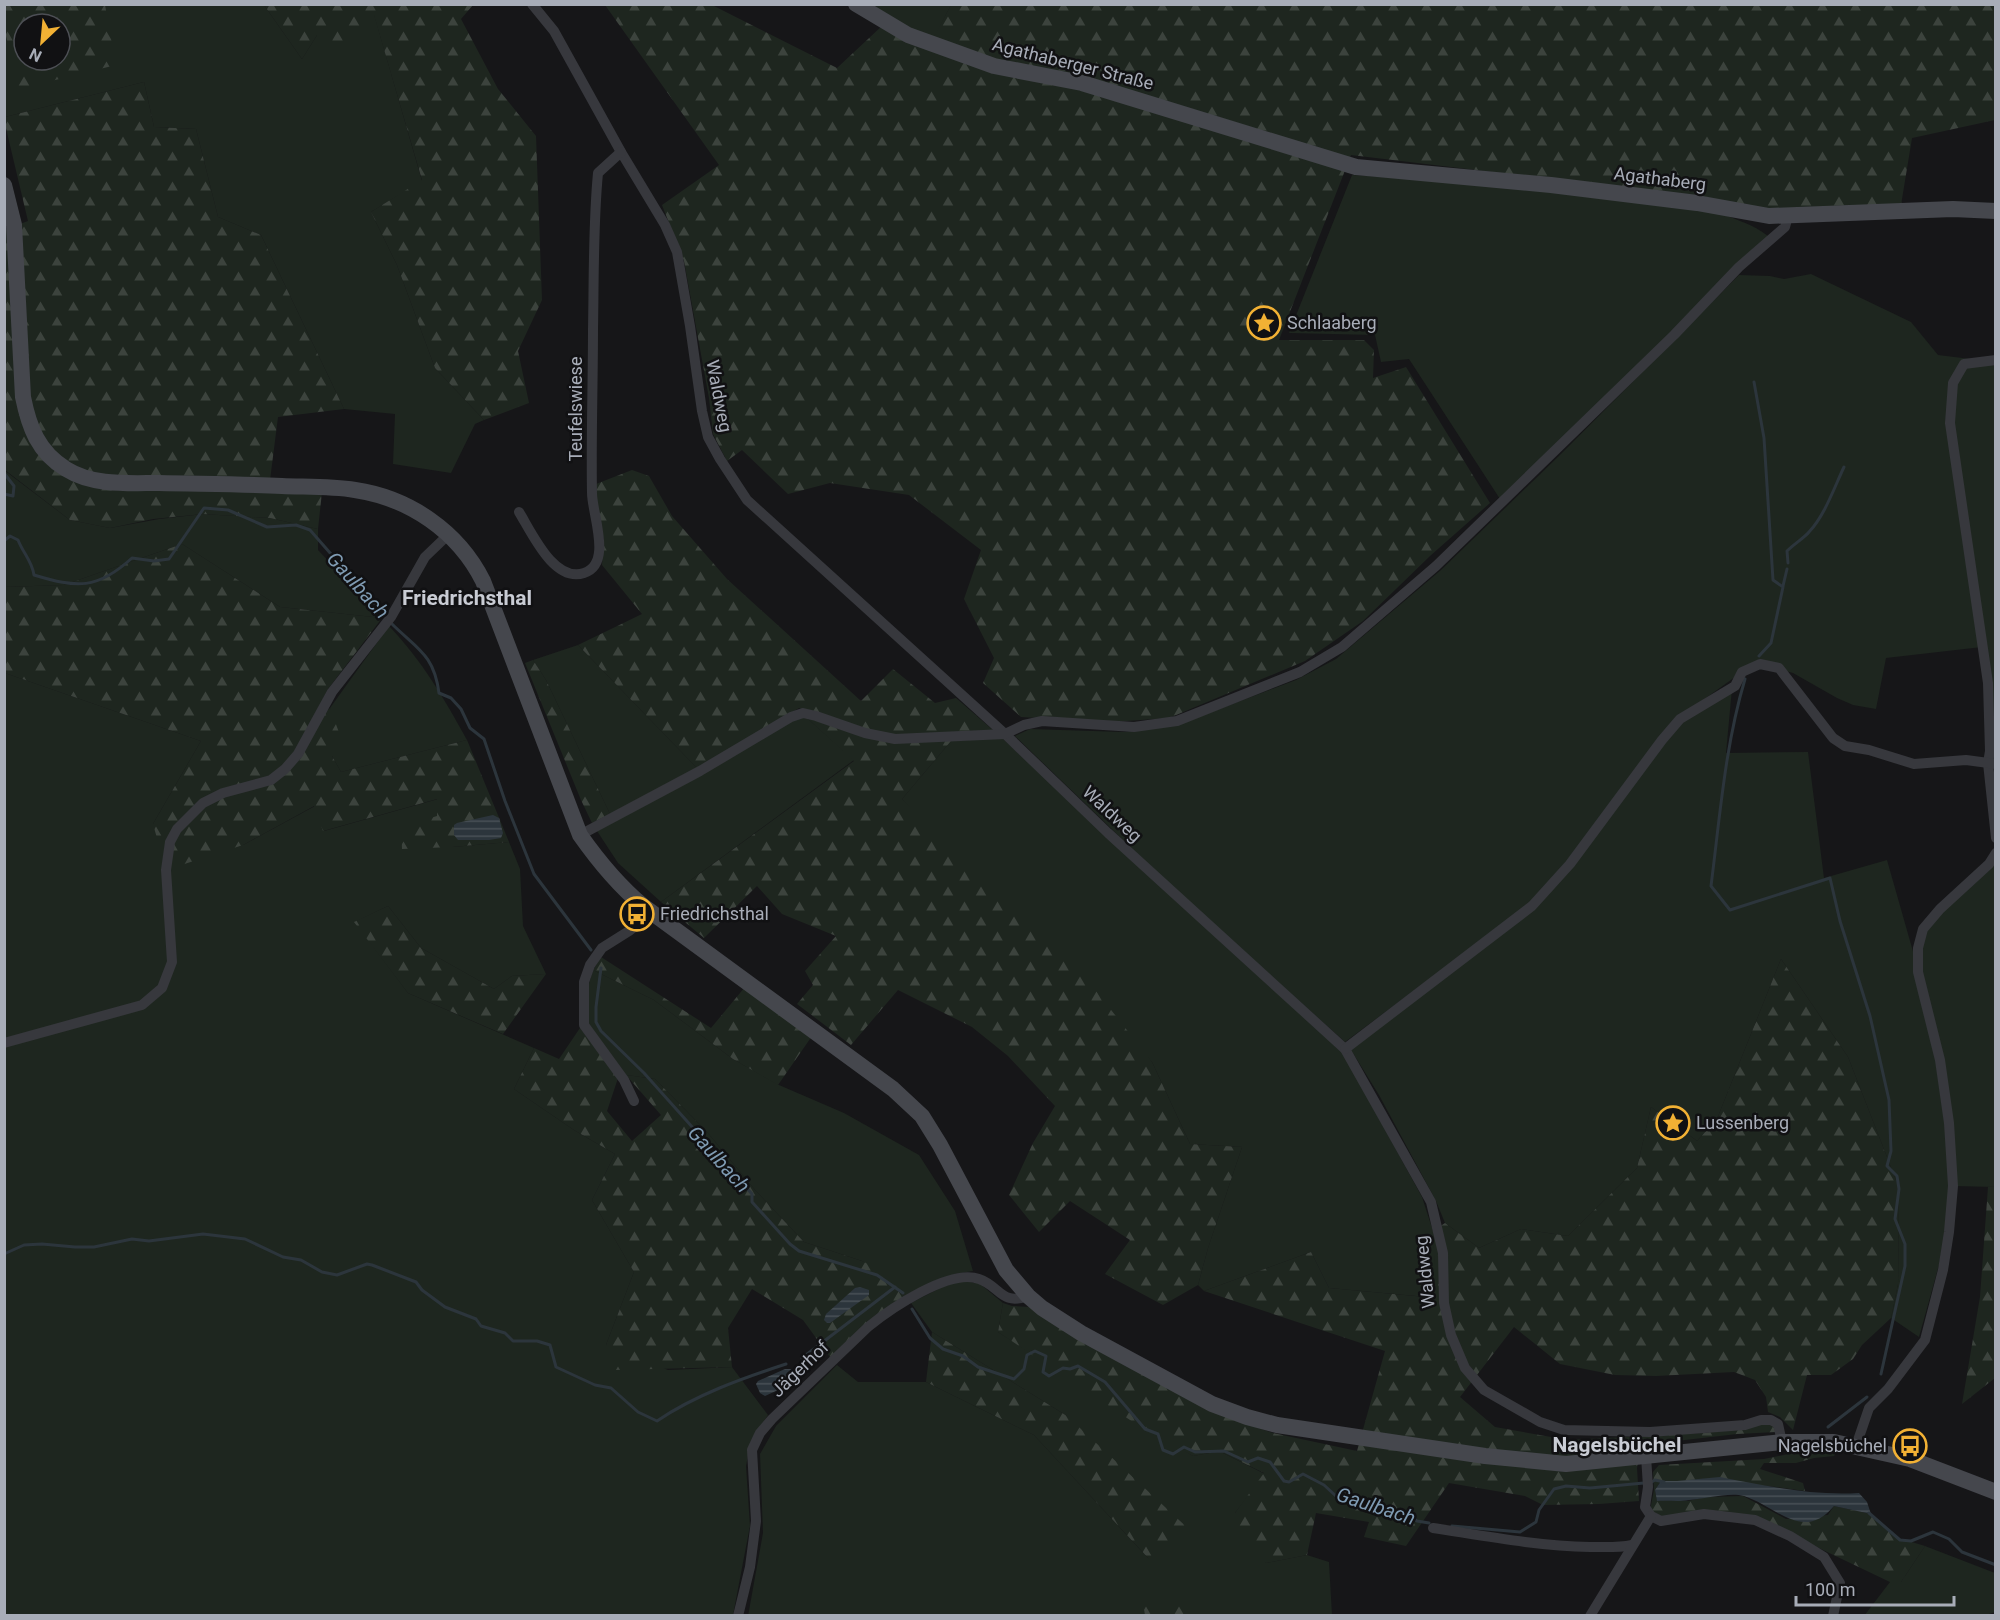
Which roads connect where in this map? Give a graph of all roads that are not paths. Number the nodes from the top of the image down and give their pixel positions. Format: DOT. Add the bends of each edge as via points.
graph roads {
  1 [pos="532,4"];
  2 [pos="856,4"];
  3 [pos="621,152"];
  4 [pos="1322,156"];
  5 [pos="4,185"];
  6 [pos="1995,211"];
  7 [pos="1788,216"];
  8 [pos="1995,360"];
  9 [pos="519,512"];
  10 [pos="449,534"];
  11 [pos="1005,734"];
  12 [pos="1992,763"];
  13 [pos="580,835"];
  14 [pos="1995,838"];
  15 [pos="1995,853"];
  16 [pos="652,913"];
  17 [pos="4,1042"];
  18 [pos="1345,1049"];
  19 [pos="634,1101"];
  20 [pos="1028,1296"];
  21 [pos="1782,1442"];
  22 [pos="1856,1446"];
  23 [pos="1646,1456"];
  24 [pos="1995,1492"];
  25 [pos="1651,1516"];
  26 [pos="1433,1528"];
  27 [pos="1632,1545"];
  28 [pos="738,1616"];
  29 [pos="1590,1616"];
  30 [pos="1833,1616"];
  1 -- 3 [label="street, Waldweg" via="554,31"];
  2 -- 4 [label="main road, Agathaberger Straße" via="908,35 993,66 1082,83"];
  3 -- 9 [label="street, Teufelswiese" via="598,173 593,225 592,503 600,550 595,565 580,574 554,566"];
  3 -- 11 [label="street, Waldweg" via="666,225 677,252 708,437 747,500"];
  4 -- 7 [label="main road, Agathaberg" via="1356,167 1551,185"];
  5 -- 10 [label="main road" via="14,225 23,397 28,424 42,447 65,469 116,483 354,489 402,504"];
  6 -- 7 [label="main road, Agathaberg" via="1953,209"];
  7 -- 11 [label="street" via="1785,227 1739,267 1501,506 1342,647 1300,672 1177,721 1134,727 1042,721"];
  8 -- 12 [label="street" via="1964,364 1953,383 1950,423 1988,683"];
  10 -- 13 [label="main road" via="483,581"];
  10 -- 17 [label="street" via="425,557 388,621 332,692 298,754 285,769 271,780 223,793 203,803 177,829 170,842 166,870 172,962 162,988 142,1005"];
  11 -- 13 [label="street" via="895,739 803,713"];
  11 -- 18 [label="street, Waldweg"];
  12 -- 14 [label="street"];
  12 -- 18 [label="street" via="1966,760 1914,764 1841,744 1779,668 1760,664 1742,672 1735,686 1680,719 1570,864 1532,906"];
  13 -- 16 [label="main road" via="621,888"];
  15 -- 22 [label="street" via="1989,864 1923,929 1918,948 1918,972 1940,1060 1949,1123 1953,1186 1949,1232 1925,1340 1869,1408"];
  16 -- 19 [label="street" via="602,948 584,982 584,1025 624,1080"];
  16 -- 20 [label="main road" via="913,1106 940,1144 996,1255"];
  18 -- 21 [label="street, Waldweg" via="1431,1202 1443,1253 1444,1303 1451,1335 1466,1368 1485,1390 1540,1422 1564,1430 1650,1432 1771,1420 1778,1424"];
  20 -- 23 [label="main road" via="1081,1333 1169,1382 1212,1404 1267,1422 1485,1456 1566,1464"];
  20 -- 28 [label="street, Jägerhof" via="1008,1298 970,1276 939,1285 868,1327 772,1419 752,1450 756,1521"];
  21 -- 22 [label="main road"];
  21 -- 23 [label="main road"];
  22 -- 24 [label="main road" via="1910,1459"];
  23 -- 25 [label="street" via="1645,1507"];
  25 -- 27 [label="street"];
  25 -- 30 [label="street" via="1662,1521 1704,1514 1755,1520 1790,1536 1824,1557 1840,1583"];
  26 -- 27 [label="street" via="1565,1547"];
  27 -- 29 [label="street"];
}
